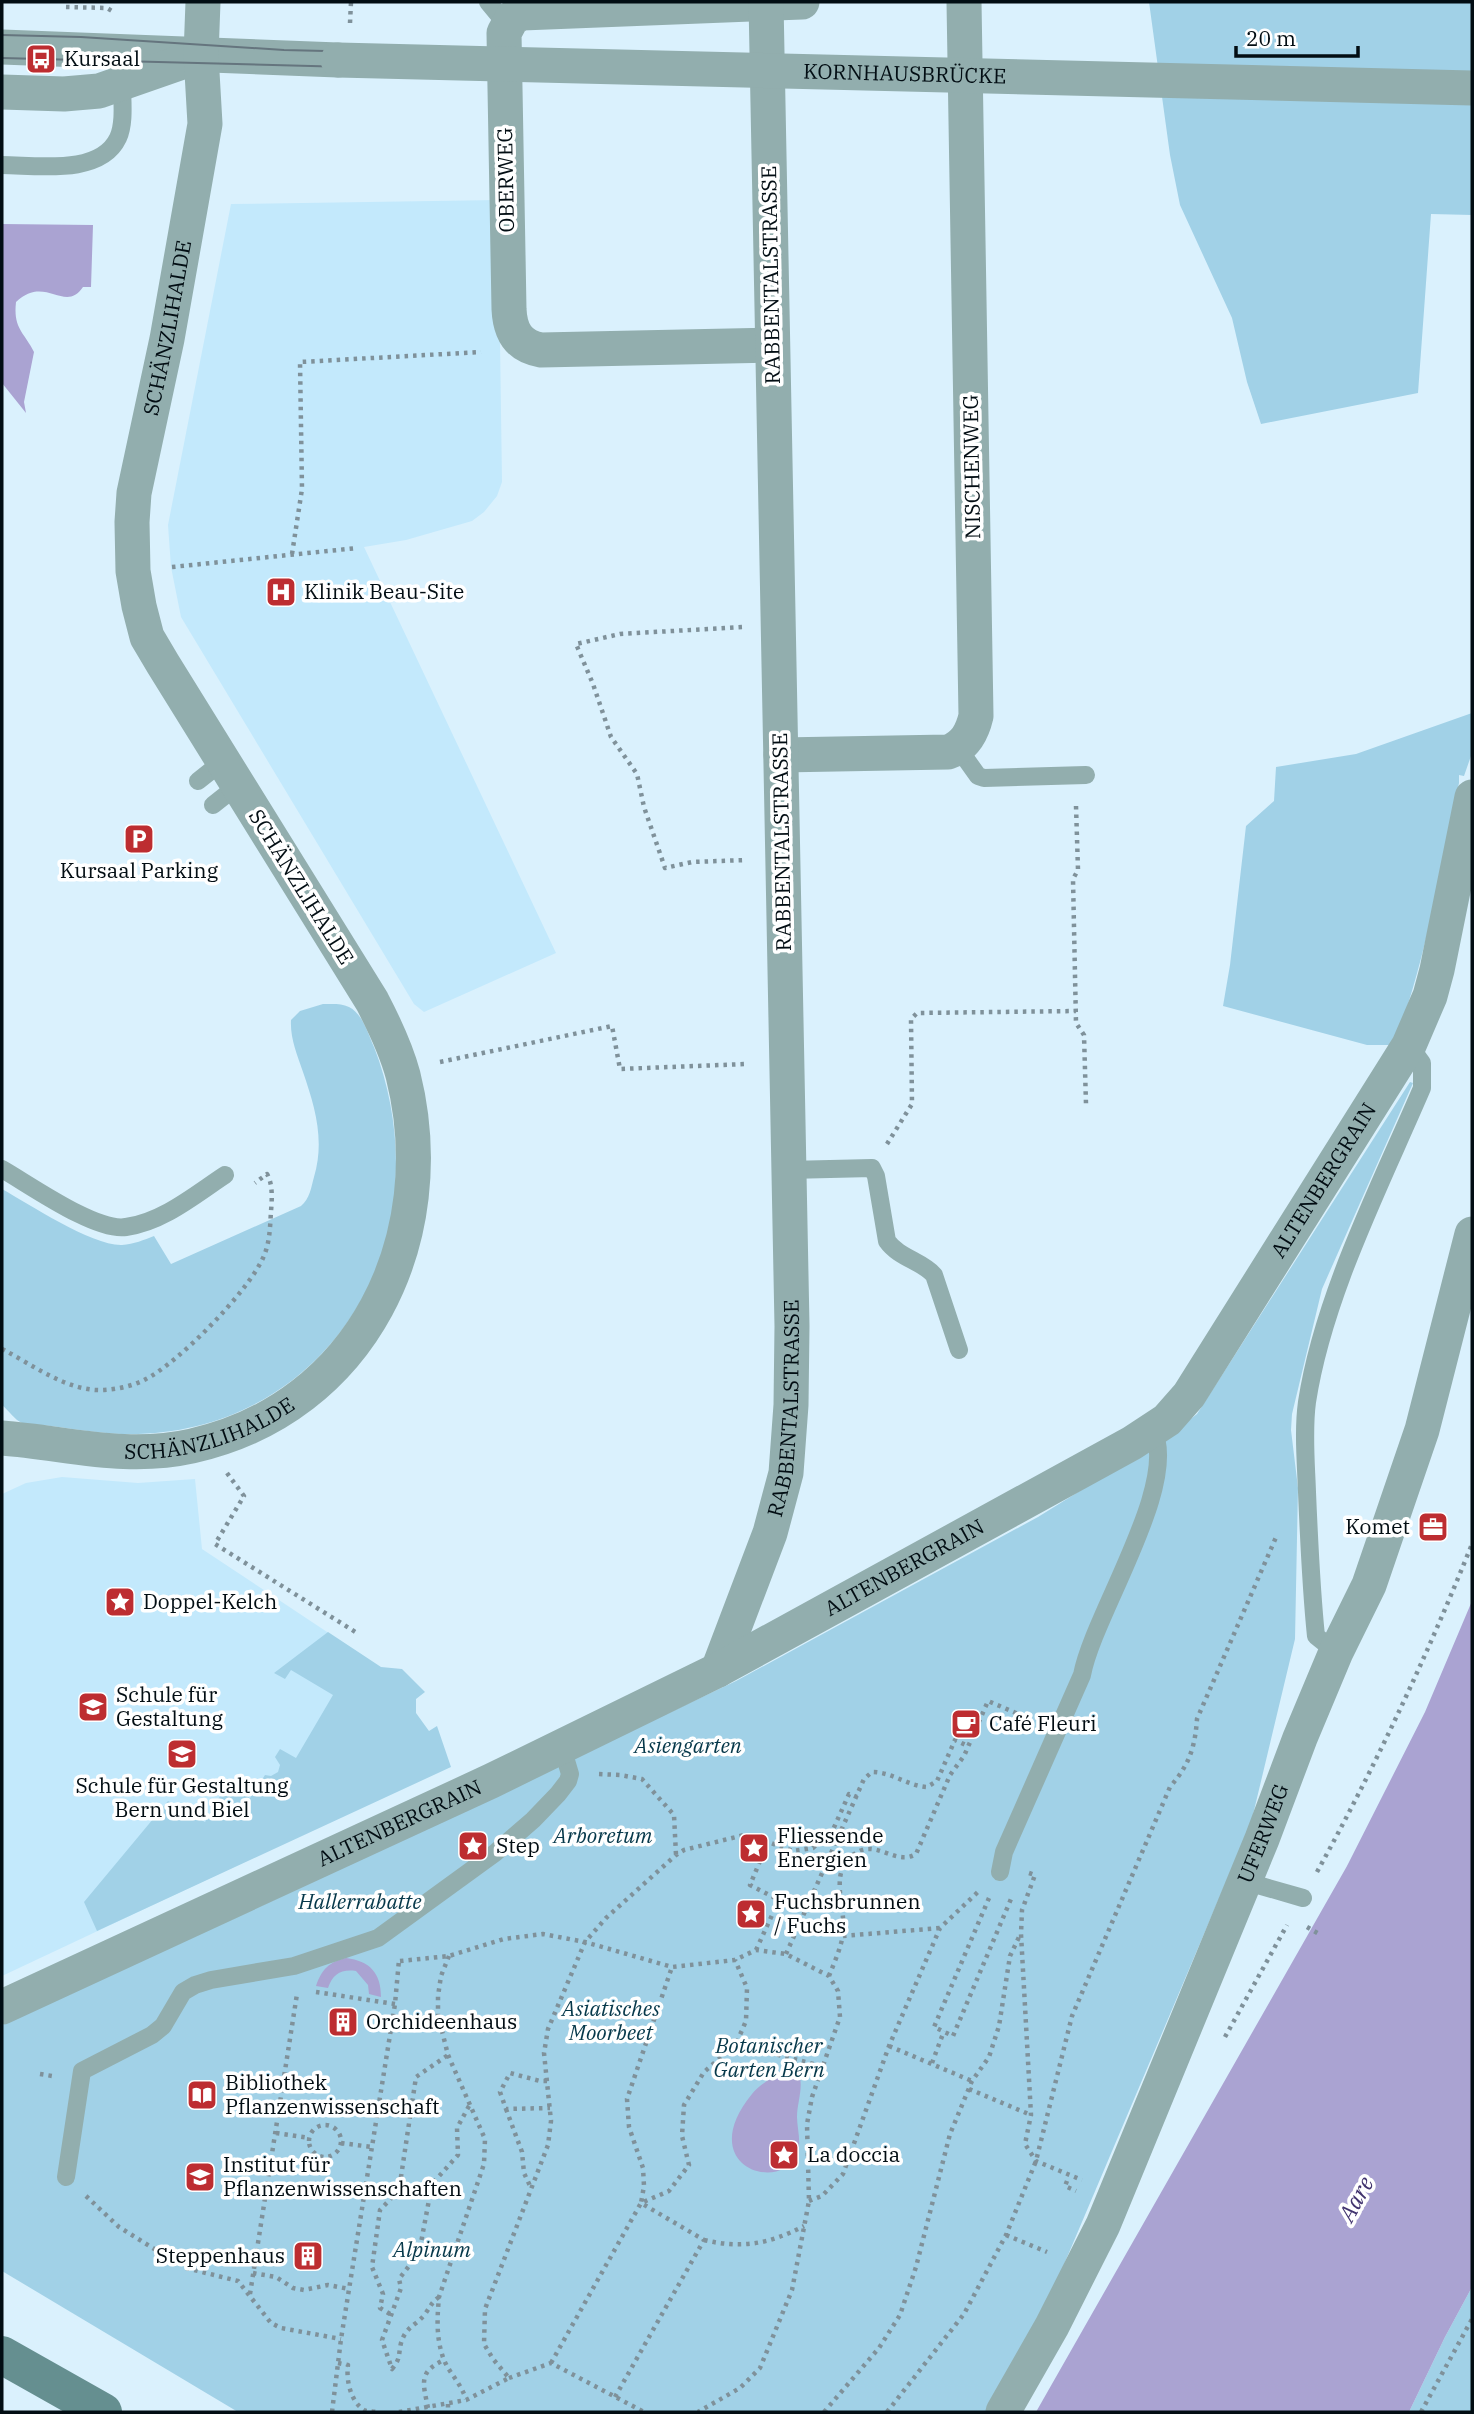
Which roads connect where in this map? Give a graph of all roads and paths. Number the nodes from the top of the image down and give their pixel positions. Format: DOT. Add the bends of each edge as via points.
graph roads {
  1 [pos="203,2"];
  2 [pos="351,2"];
  3 [pos="802,2"];
  4 [pos="964,2"];
  5 [pos="766,3"];
  6 [pos="351,12"];
  7 [pos="498,13"];
  8 [pos="2,47"];
  9 [pos="201,55"];
  10 [pos="122,84"];
  11 [pos="1472,88"];
  12 [pos="2,92"];
  13 [pos="2,165"];
  14 [pos="772,345"];
  15 [pos="490,352"];
  16 [pos="357,548"];
  17 [pos="292,554"];
  18 [pos="168,567"];
  19 [pos="714,628"];
  20 [pos="958,748"];
  21 [pos="781,755"];
  22 [pos="1086,775"];
  23 [pos="1472,797"];
  24 [pos="1076,803"];
  25 [pos="751,860"];
  26 [pos="1076,1011"];
  27 [pos="1409,1045"];
  28 [pos="474,1054"];
  29 [pos="746,1077"];
  30 [pos="1086,1104"];
  31 [pos="872,1168"];
  32 [pos="2,1169"];
  33 [pos="788,1170"];
  34 [pos="225,1175"];
  35 [pos="247,1188"];
  36 [pos="1472,1234"];
  37 [pos="2,1349"];
  38 [pos="959,1350"];
  39 [pos="1153,1430"];
  40 [pos="2,1438"];
  41 [pos="220,1463"];
  42 [pos="1282,1525"];
  43 [pos="357,1633"];
  44 [pos="1336,1652"];
  45 [pos="718,1670"];
  46 [pos="1032,1720"];
  47 [pos="968,1745"];
  48 [pos="566,1760"];
  49 [pos="857,1797"];
  50 [pos="768,1842"];
  51 [pos="676,1855"];
  52 [pos="1023,1871"];
  53 [pos="1000,1872"];
  54 [pos="1244,1881"];
  55 [pos="1013,1894"];
  56 [pos="1303,1898"];
  57 [pos="940,1928"];
  58 [pos="1021,1934"];
  59 [pos="843,1936"];
  60 [pos="585,1942"];
  61 [pos="757,1950"];
  62 [pos="786,1954"];
  63 [pos="449,1956"];
  64 [pos="735,1959"];
  65 [pos="294,1965"];
  66 [pos="672,1967"];
  67 [pos="829,1976"];
  68 [pos="298,1990"];
  69 [pos="395,2004"];
  70 [pos="2,2007"];
  71 [pos="944,2031"];
  72 [pos="736,2044"];
  73 [pos="889,2046"];
  74 [pos="448,2055"];
  75 [pos="932,2064"];
  76 [pos="821,2066"];
  77 [pos="547,2081"];
  78 [pos="972,2081"];
  79 [pos="969,2089"];
  80 [pos="470,2105"];
  81 [pos="550,2108"];
  82 [pos="506,2109"];
  83 [pos="1031,2115"];
  84 [pos="276,2133"];
  85 [pos="309,2138"];
  86 [pos="341,2143"];
  87 [pos="372,2147"];
  88 [pos="1036,2161"];
  89 [pos="1073,2176"];
  90 [pos="65,2177"];
  91 [pos="531,2188"];
  92 [pos="809,2201"];
  93 [pos="640,2203"];
  94 [pos="804,2226"];
  95 [pos="704,2240"];
  96 [pos="172,2260"];
  97 [pos="186,2267"];
  98 [pos="253,2273"];
  99 [pos="349,2289"];
  100 [pos="250,2294"];
  101 [pos="439,2297"];
  102 [pos="390,2315"];
  103 [pos="1472,2319"];
  104 [pos="341,2339"];
  105 [pos="2,2356"];
  106 [pos="444,2360"];
  107 [pos="338,2363"];
  108 [pos="551,2363"];
  109 [pos="509,2378"];
  110 [pos="615,2397"];
  111 [pos="466,2400"];
  112 [pos="448,2404"];
  113 [pos="428,2408"];
  114 [pos="103,2412"];
  115 [pos="332,2412"];
  116 [pos="376,2412"];
  117 [pos="399,2412"];
  118 [pos="448,2412"];
  119 [pos="644,2412"];
  120 [pos="698,2412"];
  121 [pos="824,2412"];
  122 [pos="887,2412"];
  123 [pos="1003,2412"];
  124 [pos="1421,2412"];
  1 -- 9 [label="street, SCHÄNZLIHALDE"];
  2 -- 6 [label="path"];
  3 -- 5 [label="street, OBERWEG"];
  4 -- 20 [label="street, NISCHENWEG" via="976,716 968,739"];
  5 -- 7 [label="street, OBERWEG" via="522,13 512,18"];
  5 -- 14 [label="street, RABBENTALSTRASSE"];
  7 -- 14 [label="street, OBERWEG" via="504,33 509,309 518,340 541,350"];
  8 -- 9 [label="street, KORNHAUSBRÜCKE"];
  9 -- 10 [label="street"];
  9 -- 11 [label="street, KORNHAUSBRÜCKE, bridge"];
  9 -- 40 [label="street, SCHÄNZLIHALDE" via="205,124 134,493 131,547 139,606 147,637 218,783 373,1001 385,1026 403,1074 411,1121 413,1185 393,1277 366,1327 335,1365 290,1404 245,1431 191,1446 134,1453"];
  10 -- 12 [label="street" via="80,93"];
  10 -- 13 [label="lane" via="121,128 107,152 74,166"];
  14 -- 21 [label="street, RABBENTALSTRASSE"];
  15 -- 17 [label="path" via="300,362 302,489"];
  16 -- 17 [label="path"];
  17 -- 18 [label="path"];
  19 -- 25 [label="path" via="620,634 576,644 611,737 637,774 665,868"];
  20 -- 21 [label="street"];
  20 -- 22 [label="lane" via="984,778"];
  21 -- 33 [label="street, RABBENTALSTRASSE"];
  23 -- 27 [label="street, ALTENBERGRAIN" via="1437,970"];
  24 -- 26 [label="path"];
  26 -- 30 [label="path" via="1076,1023 1084,1035"];
  26 -- 31 [label="path" via="913,1015 912,1104"];
  27 -- 39 [label="street, ALTENBERGRAIN" via="1189,1395"];
  27 -- 44 [label="lane" via="1422,1063 1422,1088 1341,1281 1316,1354 1307,1405 1316,1636"];
  28 -- 29 [label="path" via="612,1026 620,1069 746,1064"];
  31 -- 33 [label="lane"];
  31 -- 38 [label="lane" via="887,1241 934,1275"];
  32 -- 34 [label="lane" via="88,1219 115,1228 154,1219"];
  33 -- 45 [label="street, RABBENTALSTRASSE" via="792,1326 788,1461 770,1532"];
  35 -- 37 [label="path" via="267,1174 271,1217 264,1256 228,1307 160,1370 138,1383 95,1390 72,1385"];
  36 -- 44 [label="street, UFERWEG" via="1422,1430 1369,1585"];
  39 -- 45 [label="street, ALTENBERGRAIN"];
  39 -- 53 [label="lane" via="1159,1442 1158,1464 1133,1550 1004,1852"];
  41 -- 43 [label="path" via="244,1496 215,1544"];
  42 -- 88 [label="path" via="1197,1719 1196,1742 1170,1787 1072,2016"];
  44 -- 54 [label="street, UFERWEG"];
  45 -- 48 [label="street, ALTENBERGRAIN"];
  46 -- 47 [label="path" via="988,1701"];
  47 -- 49 [label="path" via="955,1740 937,1781 927,1787 872,1772"];
  47 -- 59 [label="path" via="916,1854 901,1857 869,1849 854,1855 843,1868 838,1886"];
  48 -- 51 [label="path" via="642,1779 674,1815"];
  48 -- 65 [label="lane" via="568,1781 505,1845 378,1938"];
  48 -- 70 [label="street, ALTENBERGRAIN"];
  49 -- 50 [label="path" via="849,1794 827,1843 820,1841 813,1848 793,1851"];
  49 -- 62 [label="path"];
  50 -- 51 [label="path" via="744,1835"];
  50 -- 61 [label="path" via="750,1885 779,1900"];
  51 -- 60 [label="path"];
  52 -- 58 [label="path" via="1035,1875 1022,1910"];
  53 -- 57 [label="path"];
  53 -- 71 [label="path" via="934,2027"];
  54 -- 56 [label="lane"];
  54 -- 123 [label="street, UFERWEG" via="1103,2224"];
  55 -- 71 [label="path" via="953,2036"];
  57 -- 59 [label="path"];
  57 -- 73 [label="path"];
  58 -- 78 [label="path" via="1010,1956 989,2057"];
  58 -- 83 [label="path"];
  59 -- 67 [label="path"];
  60 -- 63 [label="path" via="543,1934 504,1938"];
  60 -- 66 [label="path"];
  60 -- 77 [label="path" via="548,2029 544,2053"];
  61 -- 62 [label="path"];
  61 -- 64 [label="path"];
  62 -- 67 [label="path"];
  63 -- 69 [label="path" via="400,1961"];
  63 -- 74 [label="path" via="438,1996"];
  64 -- 66 [label="path"];
  64 -- 72 [label="path" via="747,1988 746,2021"];
  65 -- 68 [label="path"];
  65 -- 90 [label="lane" via="195,1985 183,1992 163,2026 152,2035 82,2071"];
  66 -- 93 [label="path" via="627,2099 629,2127 643,2168"];
  67 -- 76 [label="path" via="838,1991 840,2017"];
  68 -- 69 [label="path"];
  68 -- 84 [label="path"];
  69 -- 87 [label="path"];
  71 -- 75 [label="path"];
  72 -- 76 [label="path"];
  72 -- 93 [label="path" via="704,2072 684,2105 682,2136 689,2165 669,2192"];
  73 -- 75 [label="path"];
  73 -- 92 [label="path" via="843,2174 822,2196"];
  74 -- 80 [label="path"];
  74 -- 102 [label="path" via="416,2077 400,2190 380,2210 372,2267 383,2294 380,2308"];
  75 -- 78 [label="path"];
  76 -- 92 [label="path" via="807,2124"];
  77 -- 81 [label="path"];
  77 -- 82 [label="path" via="510,2073 500,2092"];
  78 -- 79 [label="path"];
  79 -- 83 [label="path"];
  79 -- 121 [label="path" via="950,2134 900,2315 879,2348"];
  80 -- 101 [label="path" via="485,2138 484,2164"];
  80 -- 102 [label="path" via="457,2129 458,2155 432,2185 420,2248 399,2279 401,2288"];
  81 -- 82 [label="path"];
  81 -- 91 [label="path" via="548,2145"];
  82 -- 91 [label="path"];
  83 -- 88 [label="path" via="1025,2144"];
  84 -- 85 [label="path"];
  84 -- 98 [label="path"];
  85 -- 86 [label="path" via="315,2128 326,2124 338,2131"];
  85 -- 86 [label="path" via="312,2151 324,2157 335,2154"];
  86 -- 87 [label="path"];
  87 -- 99 [label="path"];
  88 -- 89 [label="path"];
  88 -- 122 [label="path" via="1006,2235 964,2314"];
  90 -- 96 [label="path" via="119,2227"];
  91 -- 109 [label="path" via="485,2309 484,2344"];
  92 -- 94 [label="path"];
  93 -- 95 [label="path"];
  93 -- 108 [label="path"];
  94 -- 95 [label="path" via="748,2244 730,2246"];
  94 -- 120 [label="path" via="792,2290 760,2368 740,2388"];
  95 -- 110 [label="path"];
  97 -- 100 [label="path" via="238,2281"];
  98 -- 99 [label="path" via="304,2290 328,2285"];
  98 -- 100 [label="path"];
  99 -- 104 [label="path"];
  100 -- 104 [label="path" via="271,2323 281,2328"];
  101 -- 102 [label="path" via="407,2328 392,2369 382,2340"];
  101 -- 106 [label="path" via="438,2337"];
  103 -- 124 [label="path"];
  104 -- 107 [label="path"];
  105 -- 114 [label="main road"];
  106 -- 111 [label="path"];
  106 -- 113 [label="path" via="424,2376"];
  107 -- 115 [label="path"];
  107 -- 116 [label="path" via="348,2365 352,2395 363,2409"];
  108 -- 109 [label="path"];
  108 -- 110 [label="path"];
  109 -- 111 [label="path"];
  110 -- 119 [label="path"];
  111 -- 112 [label="path"];
  112 -- 113 [label="path"];
  112 -- 118 [label="path"];
  113 -- 117 [label="path"];
}
